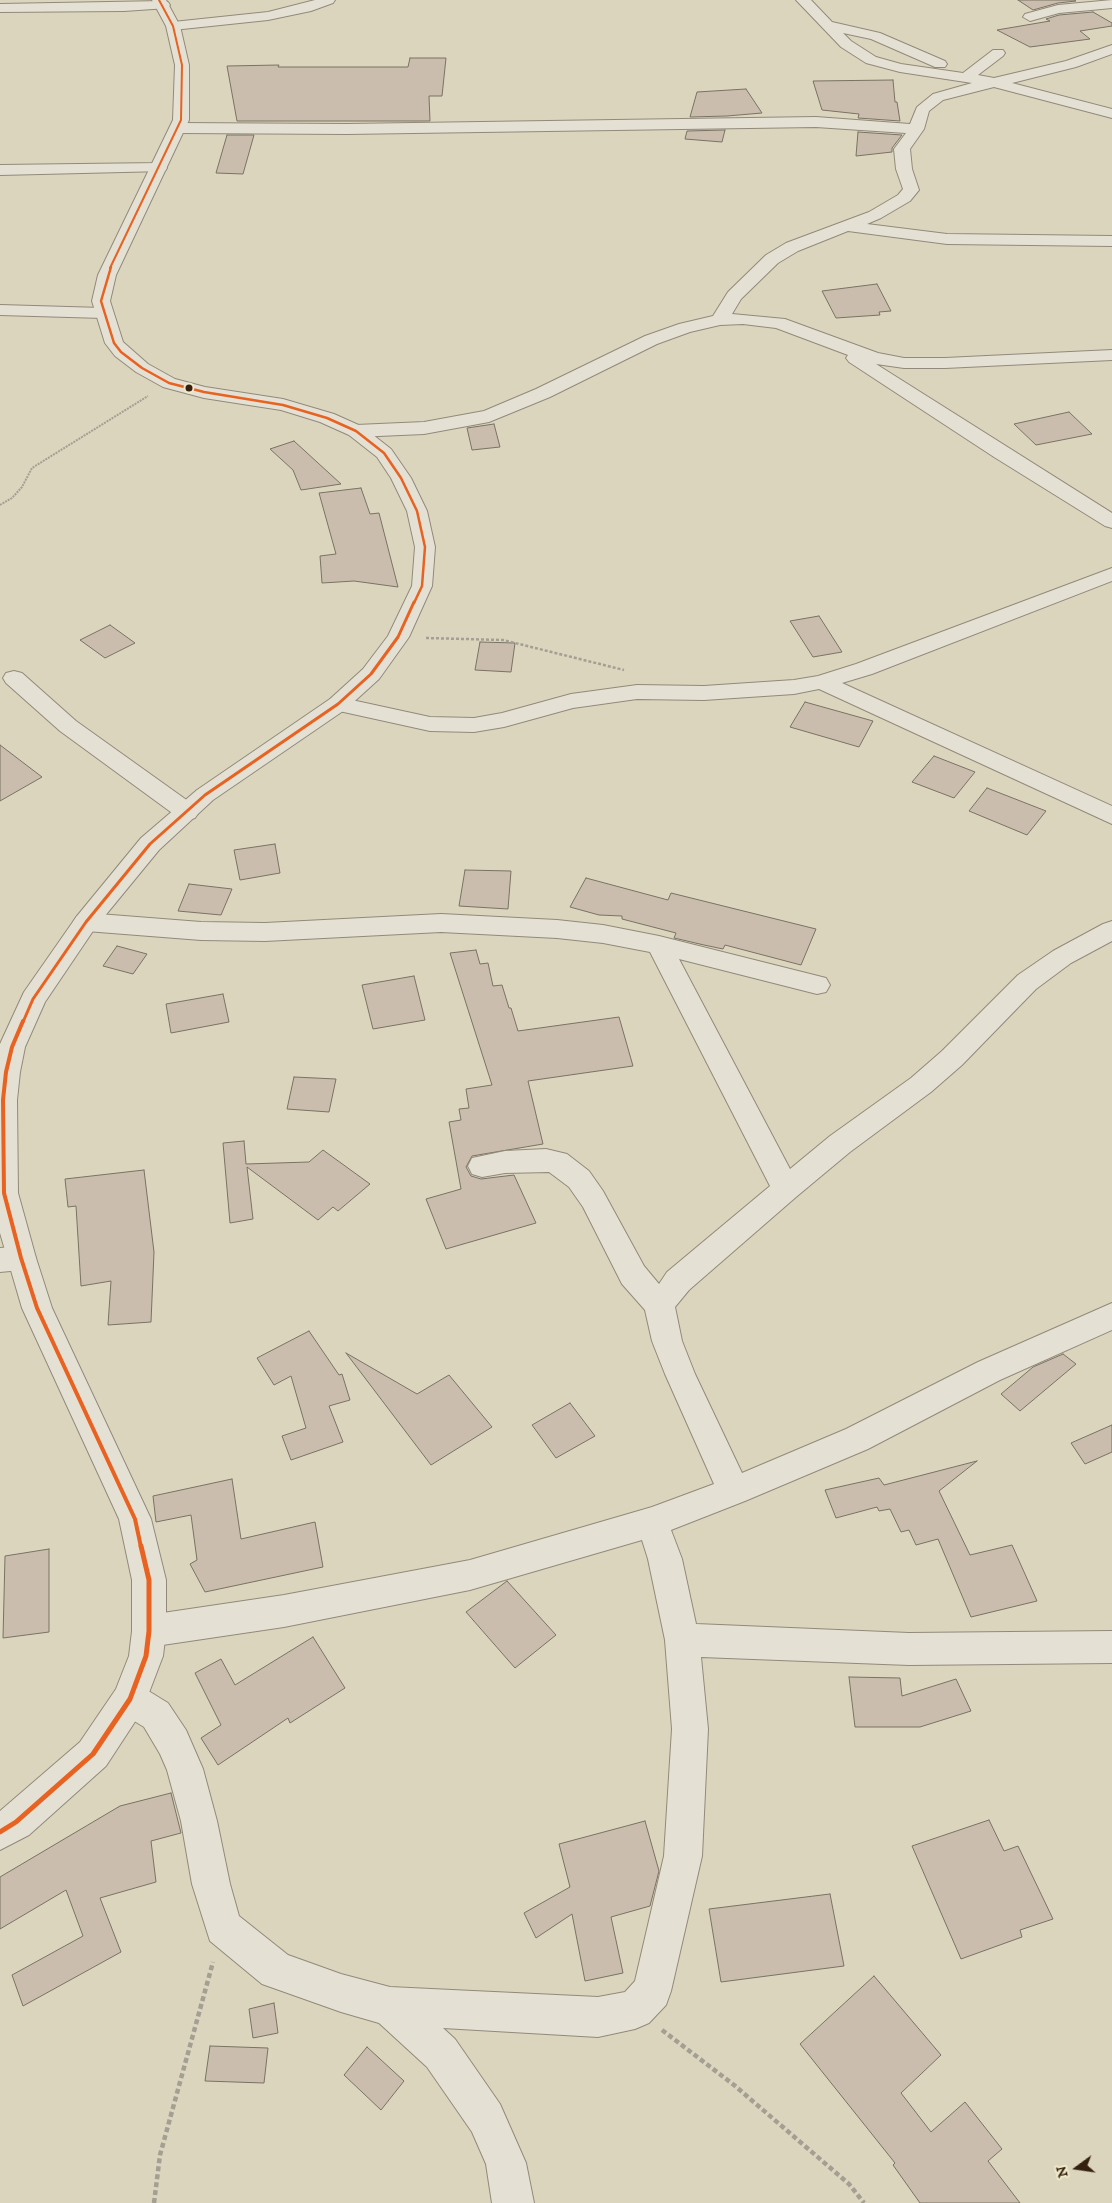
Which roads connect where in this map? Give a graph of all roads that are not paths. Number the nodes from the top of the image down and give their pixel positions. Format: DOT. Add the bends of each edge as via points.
graph roads {
  1 [pos="1,0"];
  2 [pos="328,0"];
  3 [pos="803,0"];
  4 [pos="1094,2"];
  5 [pos="1112,4"];
  6 [pos="18,7"];
  7 [pos="0,8"];
  8 [pos="165,10"];
  9 [pos="1112,15"];
  10 [pos="1030,17"];
  11 [pos="826,24"];
  12 [pos="1112,49"];
  13 [pos="998,53"];
  14 [pos="968,76"];
  15 [pos="992,82"];
  16 [pos="1112,114"];
  17 [pos="178,128"];
  18 [pos="916,128"];
  19 [pos="160,168"];
  20 [pos="0,170"];
  21 [pos="848,226"];
  22 [pos="1112,241"];
  23 [pos="0,310"];
  24 [pos="103,313"];
  25 [pos="720,320"];
  26 [pos="842,348"];
  27 [pos="1112,356"];
  28 [pos="356,431"];
  29 [pos="1112,522"];
  30 [pos="1112,574"];
  31 [pos="14,678"];
  32 [pos="821,682"];
  33 [pos="338,704"];
  34 [pos="187,812"];
  35 [pos="1112,816"];
  36 [pos="86,922"];
  37 [pos="1112,930"];
  38 [pos="659,945"];
  39 [pos="817,984"];
  40 [pos="1,1100"];
  41 [pos="482,1166"];
  42 [pos="786,1189"];
  43 [pos="10,1259"];
  44 [pos="659,1304"];
  45 [pos="1112,1316"];
  46 [pos="734,1491"];
  47 [pos="652,1522"];
  48 [pos="149,1631"];
  49 [pos="682,1640"];
  50 [pos="1112,1647"];
  51 [pos="130,1699"];
  52 [pos="0,1832"];
  53 [pos="390,2006"];
  54 [pos="513,2203"];
  1 -- 6 [label="street"];
  2 -- 8 [label="street" via="276,14"];
  3 -- 11 [label="street"];
  4 -- 5 [label="street"];
  4 -- 9 [label="street"];
  4 -- 10 [label="street"];
  6 -- 7 [label="street"];
  6 -- 8 [label="street"];
  8 -- 17 [label="street" via="182,65"];
  11 -- 14 [label="street" via="875,36"];
  11 -- 14 [label="street" via="846,44 871,60 900,68"];
  12 -- 15 [label="street" via="1070,64"];
  13 -- 14 [label="street"];
  14 -- 15 [label="street"];
  15 -- 16 [label="street"];
  15 -- 18 [label="street" via="938,97 922,110"];
  17 -- 18 [label="street" via="347,130 816,122"];
  17 -- 19 [label="street"];
  18 -- 21 [label="street" via="902,149 911,190 891,206"];
  19 -- 20 [label="street"];
  19 -- 24 [label="street" via="107,276 101,301"];
  21 -- 22 [label="street" via="947,239"];
  21 -- 25 [label="street" via="772,258 734,296"];
  23 -- 24 [label="street"];
  24 -- 28 [label="street" via="121,352 169,383 283,405 327,418"];
  25 -- 26 [label="street" via="779,323"];
  25 -- 28 [label="street" via="651,340 489,416 424,428"];
  26 -- 27 [label="street" via="904,363"];
  26 -- 29 [label="street" via="882,377"];
  28 -- 33 [label="street" via="384,453 417,511 424,547 422,586 398,637 371,674"];
  30 -- 32 [label="street"];
  31 -- 34 [label="street" via="68,726"];
  32 -- 33 [label="street" via="726,692 637,692 572,701 474,725 430,724"];
  32 -- 35 [label="street"];
  33 -- 34 [label="street" via="205,794"];
  34 -- 36 [label="street" via="150,844"];
  36 -- 38 [label="street" via="256,932 442,923 566,930"];
  36 -- 40 [label="street" via="33,999 12,1047"];
  37 -- 42 [label="street" via="1062,957 1027,982 921,1085 840,1144"];
  38 -- 39 [label="street"];
  38 -- 42 [label="street"];
  40 -- 43 [label="street"];
  41 -- 44 [label="street" via="546,1160 557,1162 580,1179 633,1275"];
  42 -- 44 [label="street" via="678,1281"];
  43 -- 48 [label="street" via="37,1308 135,1519 149,1580"];
  44 -- 46 [label="street" via="680,1374"];
  45 -- 46 [label="street" via="989,1371 857,1439"];
  46 -- 47 [label="street"];
  47 -- 48 [label="street" via="470,1575 284,1611"];
  47 -- 49 [label="street" via="665,1559"];
  48 -- 51 [label="street" via="146,1656"];
  49 -- 50 [label="street" via="910,1649"];
  49 -- 53 [label="street" via="690,1729 683,1856 652,1991 635,2009 598,2017"];
  51 -- 52 [label="street" via="92,1754 16,1822"];
  51 -- 53 [label="street" via="156,1715 173,1742 199,1821 223,1928 276,1970"];
  53 -- 54 [label="street" via="441,2053 486,2118 506,2164"];
}
